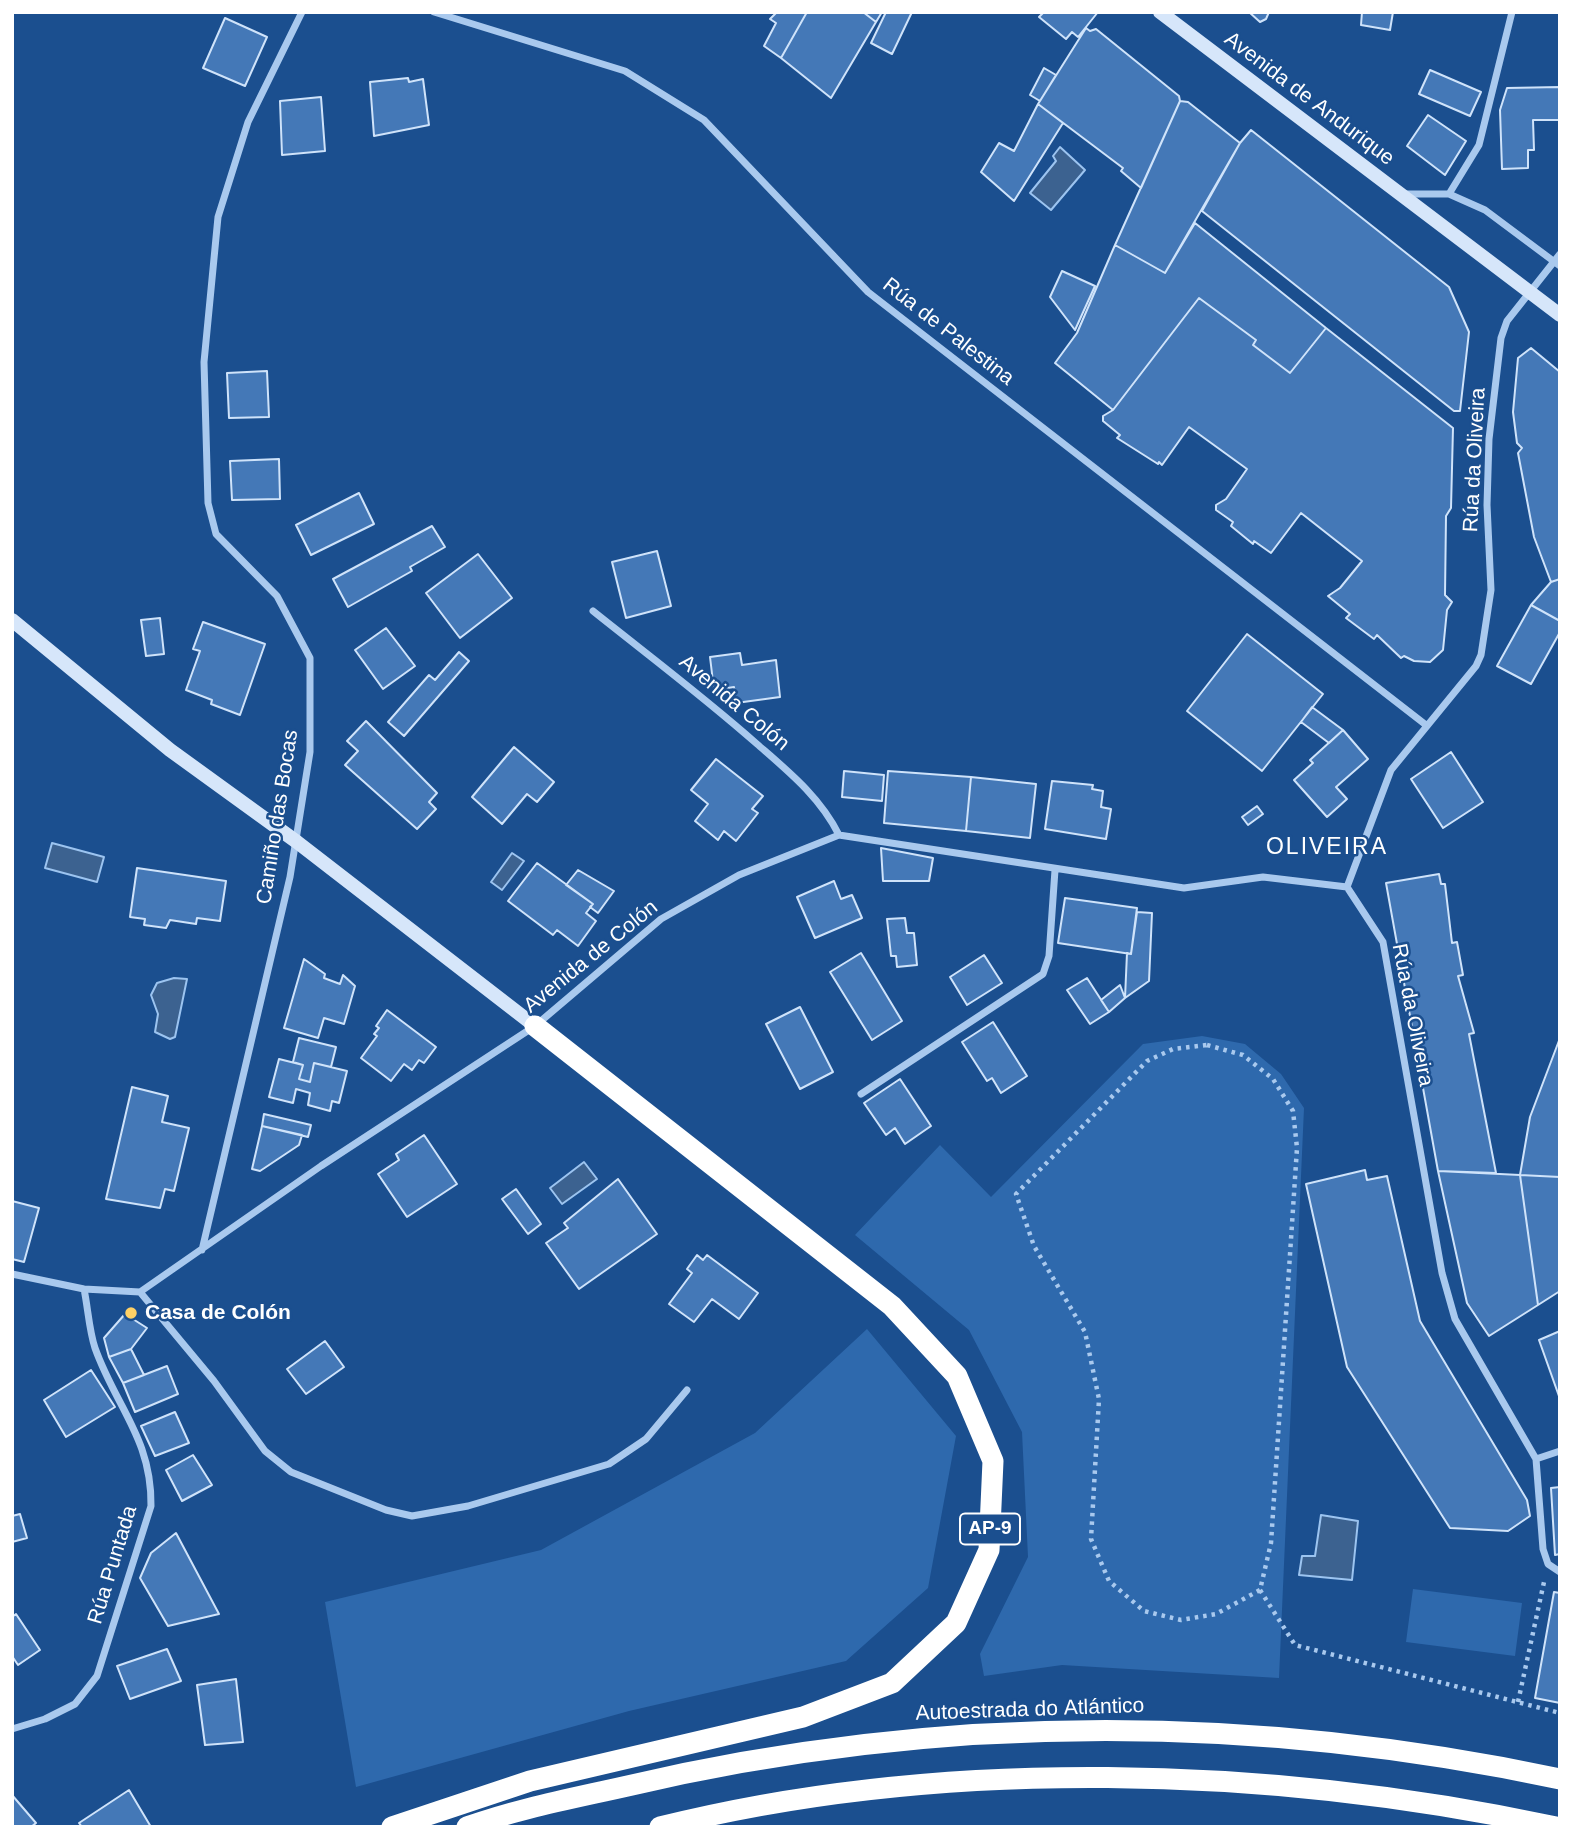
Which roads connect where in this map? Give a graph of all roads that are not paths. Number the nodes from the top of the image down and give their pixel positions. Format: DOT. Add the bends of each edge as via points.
graph roads {
  1 [pos="302,12"];
  2 [pos="434,12"];
  3 [pos="1160,12"];
  4 [pos="1512,12"];
  5 [pos="1399,194"];
  6 [pos="1449,194"];
  7 [pos="1558,261"];
  8 [pos="1531,293"];
  9 [pos="1560,315"];
  10 [pos="593,611"];
  11 [pos="12,620"];
  12 [pos="1426,725"];
  13 [pos="839,835"];
  14 [pos="296,842"];
  15 [pos="1055,870"];
  16 [pos="1347,887"];
  17 [pos="535,1026"];
  18 [pos="861,1094"];
  19 [pos="202,1251"];
  20 [pos="12,1274"];
  21 [pos="84,1289"];
  22 [pos="139,1292"];
  23 [pos="687,1390"];
  24 [pos="1560,1451"];
  25 [pos="1536,1458"];
  26 [pos="1560,1572"];
  27 [pos="12,1729"];
  28 [pos="1560,1779"];
  29 [pos="392,1827"];
  30 [pos="467,1827"];
  31 [pos="660,1827"];
  32 [pos="1556,1827"];
  1 -- 14 [label="street, Camiño das Bocas" via="248,122 218,217 204,362 208,503 216,534 277,596 310,658 310,752"];
  2 -- 12 [label="street, Rúa de Palestina" via="625,71 704,120 867,292"];
  3 -- 5 [label="main road, Avenida de Andurique"];
  4 -- 6 [label="street" via="1479,145"];
  5 -- 6 [label="street, Avenida de Andurique"];
  5 -- 8 [label="main road, Avenida de Andurique"];
  6 -- 7 [label="street, Avenida de Andurique" via="1485,210"];
  7 -- 8 [label="street, Rúa da Oliveira"];
  8 -- 9 [label="main road, Avenida de Andurique"];
  8 -- 12 [label="street, Rúa da Oliveira" via="1507,321 1501,338 1489,439 1491,590 1481,654"];
  10 -- 13 [label="street, Avenida Colón" via="700,695 798,781 826,809"];
  11 -- 14 [label="main road" via="170,750"];
  12 -- 16 [label="street, Rúa da Oliveira" via="1391,770"];
  13 -- 15 [label="street"];
  13 -- 17 [label="street, Avenida de Colón" via="739,875 661,919"];
  14 -- 17 [label="main road"];
  14 -- 19 [label="street, Camiño das Bocas"];
  15 -- 16 [label="street" via="1184,888 1262,877"];
  15 -- 18 [label="street" via="1044,974"];
  16 -- 25 [label="street, Rúa da Oliveira" via="1383,942 1441,1273 1455,1320"];
  17 -- 19 [label="street, Avenida de Colón" via="321,1166"];
  17 -- 29 [label="highway, AP-9" via="892,1306 957,1376 993,1461 989,1550 956,1623 892,1682 803,1717 530,1781"];
  19 -- 22 [label="street, Avenida de Colón"];
  20 -- 21 [label="street"];
  21 -- 22 [label="street"];
  21 -- 27 [label="street, Rúa Puntada" via="95,1348 144,1449 152,1477 151,1506 97,1676 75,1704"];
  22 -- 23 [label="street" via="214,1381 265,1451 291,1472 412,1516 468,1506 609,1464 646,1439"];
  24 -- 25 [label="street"];
  25 -- 26 [label="street" via="1543,1549 1548,1564"];
  28 -- 30 [label="highway, Autoestrada do Atlántico" via="1479,1762 1331,1741 1174,1730 973,1732 837,1746 691,1771"];
  31 -- 32 [label="highway" via="841,1794 976,1780 1157,1779 1325,1789 1472,1809"];
}
